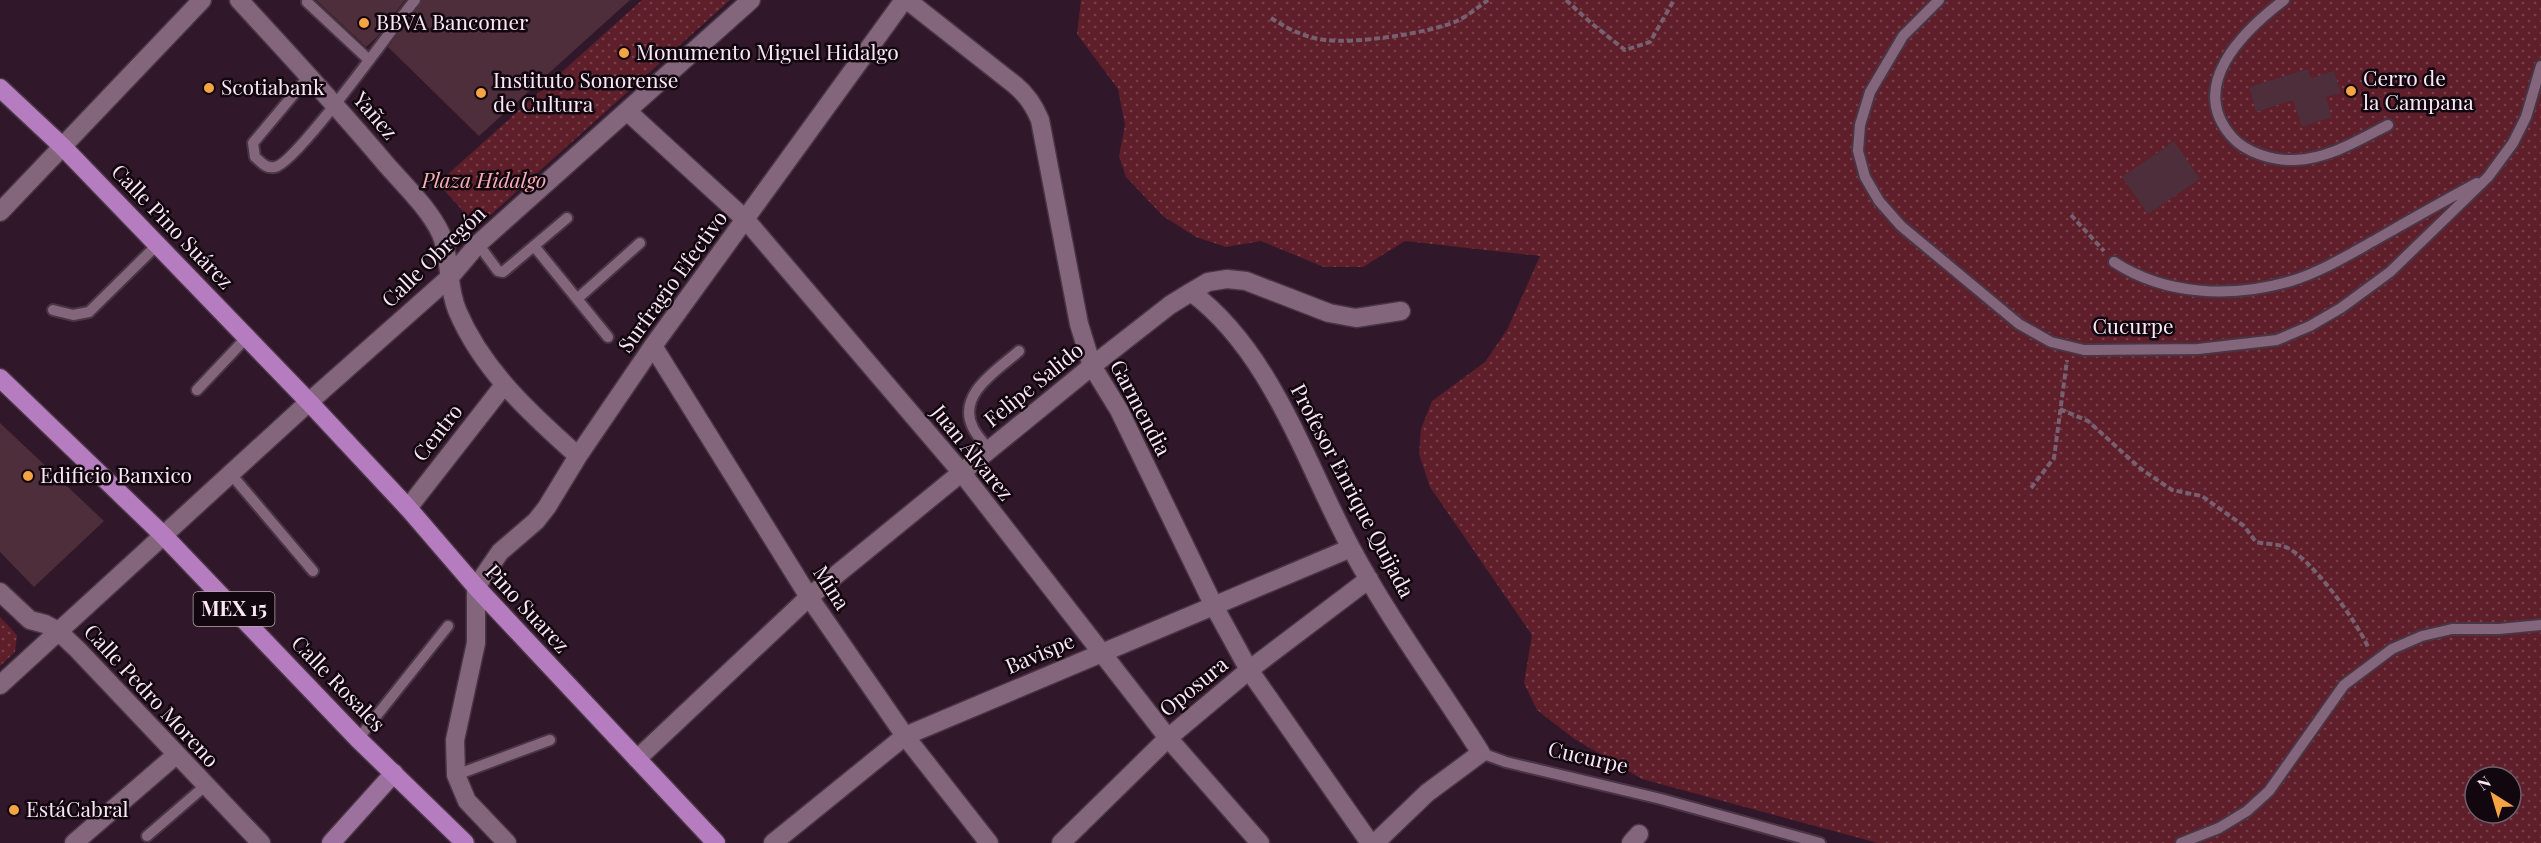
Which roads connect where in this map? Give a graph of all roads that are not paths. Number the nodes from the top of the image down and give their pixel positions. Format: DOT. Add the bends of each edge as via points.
graph roads {
  1 [pos="202,0"];
  2 [pos="239,0"];
  3 [pos="415,0"];
  4 [pos="751,0"];
  5 [pos="906,0"];
  6 [pos="1939,0"];
  7 [pos="2284,0"];
  8 [pos="307,2"];
  9 [pos="368,59"];
  10 [pos="2541,66"];
  11 [pos="309,76"];
  12 [pos="0,88"];
  13 [pos="335,104"];
  14 [pos="627,111"];
  15 [pos="2388,125"];
  16 [pos="63,147"];
  17 [pos="2488,177"];
  18 [pos="0,212"];
  19 [pos="567,218"];
  20 [pos="746,220"];
  21 [pos="640,243"];
  22 [pos="158,244"];
  23 [pos="478,244"];
  24 [pos="534,246"];
  25 [pos="2114,262"];
  26 [pos="450,277"];
  27 [pos="1191,292"];
  28 [pos="577,299"];
  29 [pos="53,310"];
  30 [pos="1401,311"];
  31 [pos="247,337"];
  32 [pos="608,337"];
  33 [pos="653,346"];
  34 [pos="1019,351"];
  35 [pos="1092,366"];
  36 [pos="0,378"];
  37 [pos="504,385"];
  38 [pos="197,390"];
  39 [pos="309,402"];
  40 [pos="989,450"];
  41 [pos="578,456"];
  42 [pos="230,473"];
  43 [pos="962,473"];
  44 [pos="408,508"];
  45 [pos="163,535"];
  46 [pos="1351,548"];
  47 [pos="313,571"];
  48 [pos="1369,579"];
  49 [pos="476,587"];
  50 [pos="0,592"];
  51 [pos="809,597"];
  52 [pos="1214,606"];
  53 [pos="2541,625"];
  54 [pos="448,626"];
  55 [pos="58,631"];
  56 [pos="1101,652"];
  57 [pos="1250,670"];
  58 [pos="0,685"];
  59 [pos="905,736"];
  60 [pos="1168,738"];
  61 [pos="358,739"];
  62 [pos="550,740"];
  63 [pos="1482,753"];
  64 [pos="176,755"];
  65 [pos="637,759"];
  66 [pos="394,773"];
  67 [pos="456,775"];
  68 [pos="205,786"];
  69 [pos="147,836"];
  70 [pos="74,843"];
  71 [pos="260,843"];
  72 [pos="331,843"];
  73 [pos="465,843"];
  74 [pos="507,843"];
  75 [pos="716,843"];
  76 [pos="772,843"];
  77 [pos="989,843"];
  78 [pos="1061,843"];
  79 [pos="1260,843"];
  80 [pos="1370,843"];
  81 [pos="1375,843"];
  82 [pos="1820,843"];
  83 [pos="2181,843"];
  1 -- 16 [label="street"];
  2 -- 11 [label="street, Yañez"];
  3 -- 9 [label="lane"];
  4 -- 14 [label="street, Calle Obregón"];
  5 -- 20 [label="street, Surfragio Efectivo"];
  5 -- 35 [label="street, Garmendia" via="1015,85 1035,108 1079,324"];
  6 -- 17 [label="lane, Cucurpe" via="1903,36 1870,92 1859,133 1858,151 1864,177 1901,226 2019,324 2051,342 2085,350 2198,349 2277,340 2341,308 2390,272"];
  7 -- 15 [label="lane" via="2240,38 2221,70 2213,97 2225,129 2237,143 2253,152 2294,160 2346,147"];
  8 -- 9 [label="lane"];
  9 -- 13 [label="lane"];
  10 -- 17 [label="lane, Cucurpe" via="2526,117"];
  11 -- 13 [label="street, Yañez"];
  11 -- 13 [label="lane" via="257,136 253,143 255,157 267,166 280,165"];
  12 -- 16 [label="main road, Calle Pino Suárez"];
  13 -- 26 [label="street, Yañez" via="420,204 441,235"];
  14 -- 20 [label="street, Juan Álvarez"];
  14 -- 23 [label="street, Calle Obregón"];
  16 -- 18 [label="street"];
  16 -- 22 [label="main road, Calle Pino Suárez"];
  17 -- 25 [label="lane" via="2321,269 2291,281 2254,289 2189,290 2135,276"];
  19 -- 24 [label="lane"];
  20 -- 33 [label="street, Surfragio Efectivo"];
  20 -- 43 [label="street, Juan Álvarez"];
  21 -- 28 [label="lane"];
  22 -- 29 [label="lane" via="89,312 73,315"];
  22 -- 31 [label="main road, Calle Pino Suárez"];
  23 -- 24 [label="lane" via="498,271 503,272"];
  23 -- 26 [label="street, Calle Obregón"];
  24 -- 28 [label="lane"];
  26 -- 37 [label="street, Yañez" via="457,310"];
  26 -- 39 [label="street, Calle Obregón"];
  27 -- 30 [label="street, Felipe Salido" via="1208,282 1227,279 1246,281 1329,313 1356,318"];
  27 -- 35 [label="street, Felipe Salido"];
  27 -- 46 [label="street, Profesor Enrique Quijada" via="1226,322 1260,370"];
  28 -- 32 [label="lane"];
  31 -- 38 [label="lane"];
  31 -- 39 [label="main road, Calle Pino Suárez"];
  33 -- 41 [label="street, Surfragio Efectivo"];
  33 -- 51 [label="street, Mina"];
  34 -- 40 [label="lane" via="973,393 969,405 972,426"];
  35 -- 40 [label="street, Felipe Salido"];
  35 -- 52 [label="street, Garmendia" via="1119,410"];
  36 -- 45 [label="main road, Calle Rosales / MEX 15"];
  37 -- 41 [label="street, Yañez"];
  37 -- 44 [label="street, Centro"];
  39 -- 42 [label="street, Calle Obregón"];
  39 -- 44 [label="main road, Pino Suarez"];
  40 -- 43 [label="street, Felipe Salido"];
  41 -- 49 [label="street, Surfragio Efectivo" via="547,507 500,552"];
  42 -- 45 [label="street, Calle Obregón"];
  42 -- 47 [label="lane"];
  43 -- 51 [label="street, Felipe Salido"];
  43 -- 56 [label="street, Juan Álvarez"];
  44 -- 49 [label="main road, Pino Suarez"];
  45 -- 55 [label="street, Calle Obregón"];
  45 -- 61 [label="main road, Calle Rosales / MEX 15"];
  46 -- 48 [label="street, Profesor Enrique Quijada"];
  46 -- 52 [label="street, Bavispe"];
  48 -- 57 [label="street, Oposura"];
  48 -- 63 [label="street, Profesor Enrique Quijada"];
  49 -- 65 [label="main road, Pino Suarez"];
  49 -- 67 [label="street" via="476,643 455,740"];
  50 -- 55 [label="street, Calle Pedro Moreno" via="30,620"];
  51 -- 59 [label="street, Mina"];
  51 -- 65 [label="street, Felipe Salido"];
  52 -- 56 [label="street, Bavispe"];
  52 -- 57 [label="street, Garmendia"];
  53 -- 83 [label="lane" via="2452,629 2392,649 2344,685 2269,790 2247,811 2219,828"];
  54 -- 61 [label="lane"];
  55 -- 58 [label="street, Calle Obregón"];
  55 -- 64 [label="street, Calle Pedro Moreno"];
  56 -- 59 [label="street, Bavispe"];
  56 -- 60 [label="street, Juan Álvarez"];
  57 -- 60 [label="street, Oposura"];
  57 -- 80 [label="street, Garmendia"];
  59 -- 76 [label="street, Bavispe"];
  59 -- 77 [label="street, Mina"];
  60 -- 78 [label="street, Oposura"];
  60 -- 79 [label="street, Juan Álvarez"];
  61 -- 66 [label="main road, Calle Rosales / MEX 15"];
  62 -- 67 [label="lane"];
  63 -- 81 [label="street" via="1427,793"];
  63 -- 82 [label="lane, Cucurpe"];
  64 -- 68 [label="street, Calle Pedro Moreno"];
  64 -- 70 [label="street"];
  65 -- 75 [label="main road, Pino Suarez"];
  66 -- 72 [label="street"];
  66 -- 73 [label="main road, Calle Rosales / MEX 15"];
  67 -- 74 [label="street" via="467,801"];
  68 -- 69 [label="lane"];
  68 -- 71 [label="street, Calle Pedro Moreno"];
}
